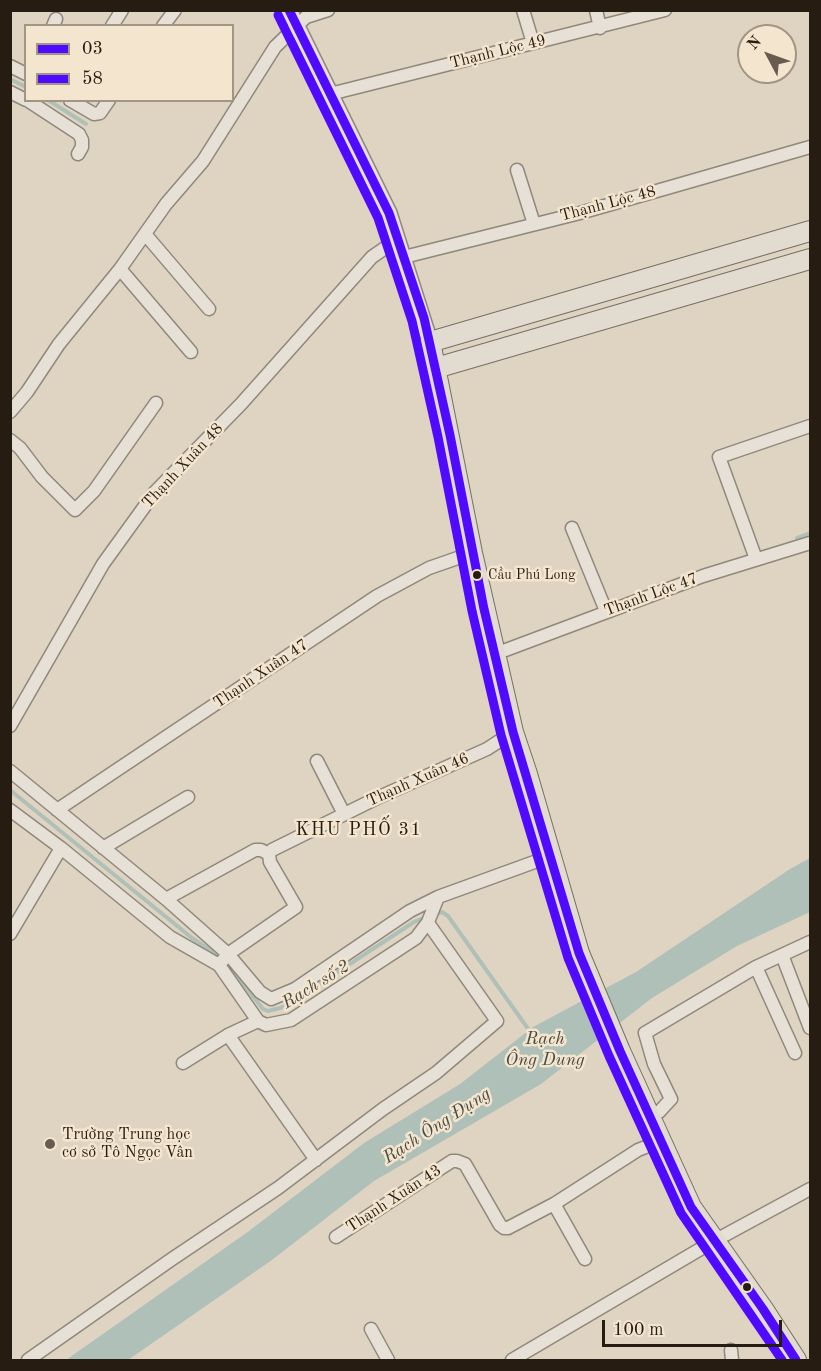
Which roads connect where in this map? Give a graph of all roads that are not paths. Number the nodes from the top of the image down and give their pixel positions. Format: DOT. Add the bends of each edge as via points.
graph roads {
  1 [pos="122,10"];
  2 [pos="175,10"];
  3 [pos="289,10"];
  4 [pos="328,10"];
  5 [pos="523,10"];
  6 [pos="596,10"];
  7 [pos="665,10"];
  8 [pos="113,24"];
  9 [pos="164,24"];
  10 [pos="297,25"];
  11 [pos="600,28"];
  12 [pos="532,43"];
  13 [pos="10,66"];
  14 [pos="24,73"];
  15 [pos="10,92"];
  16 [pos="330,94"];
  17 [pos="24,99"];
  18 [pos="29,102"];
  19 [pos="73,102"];
  20 [pos="108,102"];
  21 [pos="810,147"];
  22 [pos="78,154"];
  23 [pos="517,170"];
  24 [pos="534,224"];
  25 [pos="810,231"];
  26 [pos="145,234"];
  27 [pos="399,239"];
  28 [pos="404,257"];
  29 [pos="810,259"];
  30 [pos="120,269"];
  31 [pos="209,309"];
  32 [pos="430,342"];
  33 [pos="191,352"];
  34 [pos="436,368"];
  35 [pos="156,403"];
  36 [pos="10,412"];
  37 [pos="810,426"];
  38 [pos="10,440"];
  39 [pos="572,528"];
  40 [pos="810,543"];
  41 [pos="472,553"];
  42 [pos="756,560"];
  43 [pos="606,611"];
  44 [pos="495,654"];
  45 [pos="10,726"];
  46 [pos="513,732"];
  47 [pos="316,760"];
  48 [pos="10,771"];
  49 [pos="188,797"];
  50 [pos="10,810"];
  51 [pos="57,810"];
  52 [pos="344,814"];
  53 [pos="61,848"];
  54 [pos="104,848"];
  55 [pos="269,855"];
  56 [pos="551,856"];
  57 [pos="166,899"];
  58 [pos="436,903"];
  59 [pos="428,922"];
  60 [pos="10,934"];
  61 [pos="810,942"];
  62 [pos="228,954"];
  63 [pos="782,955"];
  64 [pos="219,965"];
  65 [pos="756,967"];
  66 [pos="258,1020"];
  67 [pos="810,1028"];
  68 [pos="228,1035"];
  69 [pos="795,1053"];
  70 [pos="183,1063"];
  71 [pos="649,1113"];
  72 [pos="661,1141"];
  73 [pos="316,1160"];
  74 [pos="810,1189"];
  75 [pos="554,1204"];
  76 [pos="336,1237"];
  77 [pos="714,1241"];
  78 [pos="585,1259"];
  79 [pos="371,1329"];
  80 [pos="28,1360"];
  81 [pos="388,1360"];
  82 [pos="512,1360"];
  83 [pos="796,1360"];
  1 -- 8 [label="street"];
  2 -- 9 [label="street"];
  3 -- 10 [label="street"];
  4 -- 10 [label="street" via="306,17"];
  5 -- 12 [label="street"];
  6 -- 11 [label="street"];
  7 -- 11 [label="street, Thạnh Lộc 49"];
  10 -- 16 [label="street"];
  10 -- 26 [label="street" via="274,47 203,161"];
  11 -- 12 [label="street, Thạnh Lộc 49"];
  12 -- 16 [label="street, Thạnh Lộc 49"];
  13 -- 14 [label="street"];
  15 -- 17 [label="street"];
  16 -- 27 [label="street"];
  18 -- 22 [label="street" via="80,134 82,147"];
  19 -- 20 [label="street" via="94,114 100,113"];
  21 -- 24 [label="street, Thạnh Lộc 48"];
  23 -- 24 [label="street"];
  24 -- 28 [label="street, Thạnh Lộc 48"];
  25 -- 32 [label="main road"];
  26 -- 30 [label="street"];
  26 -- 31 [label="street"];
  27 -- 28 [label="street"];
  27 -- 45 [label="street, Thạnh Xuân 48" via="372,257 241,404 155,492 103,564"];
  28 -- 32 [label="street"];
  29 -- 34 [label="main road"];
  30 -- 33 [label="street"];
  30 -- 36 [label="street" via="58,344"];
  32 -- 34 [label="main road"];
  34 -- 41 [label="main road"];
  35 -- 38 [label="street" via="94,491 75,510"];
  37 -- 42 [label="street" via="719,457"];
  39 -- 43 [label="street"];
  40 -- 42 [label="street, Thạnh Lộc 47"];
  41 -- 44 [label="main road"];
  41 -- 51 [label="street, Thạnh Xuân 47" via="429,568 377,596"];
  42 -- 43 [label="street, Thạnh Lộc 47"];
  43 -- 44 [label="street, Thạnh Lộc 47"];
  44 -- 46 [label="main road"];
  46 -- 52 [label="street, Thạnh Xuân 46" via="487,749"];
  46 -- 56 [label="main road"];
  47 -- 52 [label="street"];
  48 -- 51 [label="street"];
  49 -- 54 [label="street"];
  50 -- 53 [label="street"];
  51 -- 54 [label="street"];
  52 -- 55 [label="street, Thạnh Xuân 46" via="283,843"];
  53 -- 60 [label="street"];
  53 -- 64 [label="street" via="170,937"];
  54 -- 57 [label="street"];
  55 -- 57 [label="street" via="255,850"];
  55 -- 62 [label="street" via="296,907"];
  56 -- 58 [label="street"];
  56 -- 71 [label="main road" via="579,953"];
  57 -- 62 [label="street"];
  58 -- 59 [label="street"];
  58 -- 62 [label="street" via="410,910 280,997 266,997"];
  59 -- 66 [label="street" via="416,938 291,1020 266,1025"];
  59 -- 73 [label="street" via="497,1021 436,1072"];
  61 -- 63 [label="street"];
  62 -- 64 [label="street"];
  63 -- 65 [label="street"];
  63 -- 67 [label="street"];
  64 -- 66 [label="street"];
  65 -- 69 [label="street"];
  65 -- 71 [label="street" via="645,1034 671,1099 659,1112"];
  66 -- 68 [label="street"];
  68 -- 70 [label="street"];
  68 -- 73 [label="street"];
  71 -- 72 [label="main road"];
  72 -- 75 [label="street" via="638,1150"];
  72 -- 77 [label="main road" via="691,1207"];
  73 -- 80 [label="street"];
  74 -- 77 [label="street"];
  75 -- 76 [label="street, Thạnh Xuân 43" via="504,1228 465,1164 452,1161"];
  75 -- 78 [label="street"];
  77 -- 82 [label="street"];
  77 -- 83 [label="main road"];
  79 -- 81 [label="street"];
}
